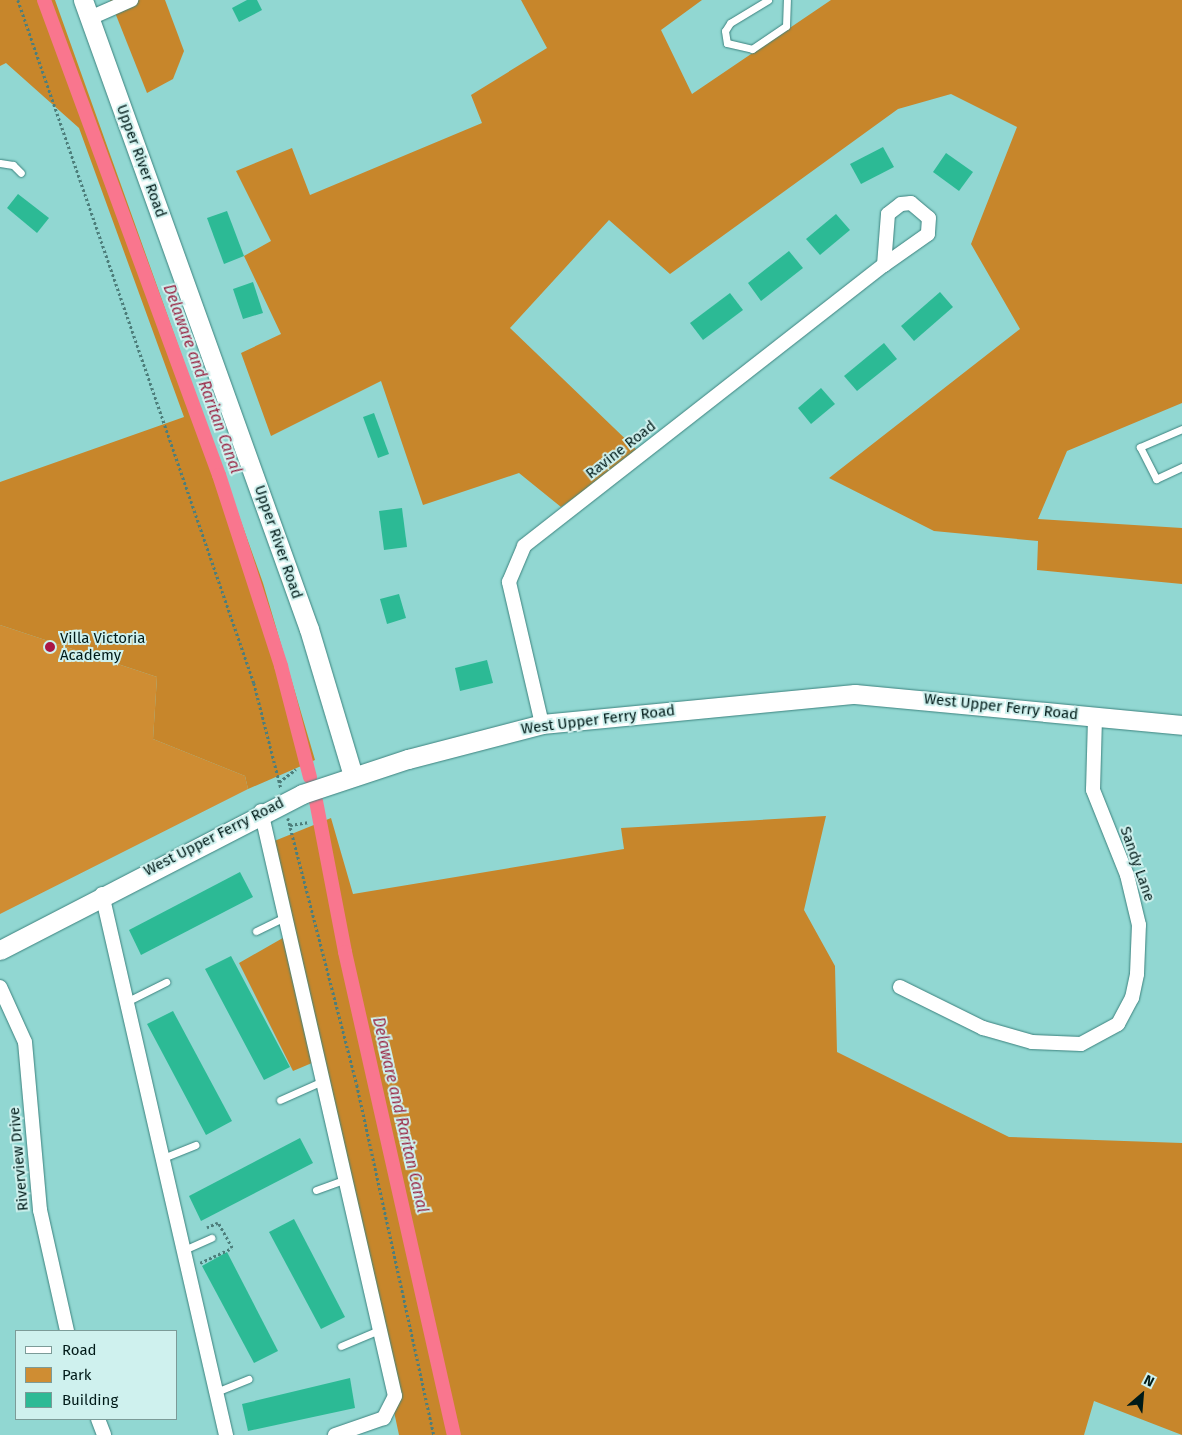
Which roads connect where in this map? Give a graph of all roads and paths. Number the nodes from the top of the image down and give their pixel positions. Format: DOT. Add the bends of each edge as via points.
graph roads {
  1 [pos="18,0"];
  2 [pos="83,0"];
  3 [pos="131,0"];
  4 [pos="768,0"];
  5 [pos="787,0"];
  6 [pos="90,18"];
  7 [pos="0,163"];
  8 [pos="21,173"];
  9 [pos="884,265"];
  10 [pos="1182,429"];
  11 [pos="1182,467"];
  12 [pos="1095,718"];
  13 [pos="542,724"];
  14 [pos="1182,725"];
  15 [pos="296,769"];
  16 [pos="353,776"];
  17 [pos="261,811"];
  18 [pos="308,822"];
  19 [pos="102,894"];
  20 [pos="287,916"];
  21 [pos="256,931"];
  22 [pos="0,950"];
  23 [pos="166,982"];
  24 [pos="0,987"];
  25 [pos="900,987"];
  26 [pos="126,1002"];
  27 [pos="325,1080"];
  28 [pos="280,1100"];
  29 [pos="196,1145"];
  30 [pos="163,1158"];
  31 [pos="347,1179"];
  32 [pos="316,1190"];
  33 [pos="211,1238"];
  34 [pos="184,1250"];
  35 [pos="67,1330"];
  36 [pos="380,1330"];
  37 [pos="341,1346"];
  38 [pos="250,1379"];
  39 [pos="216,1392"];
  40 [pos="98,1420"];
  41 [pos="104,1435"];
  42 [pos="226,1435"];
  43 [pos="335,1435"];
  44 [pos="434,1435"];
  1 -- 15 [label="path" via="254,683 279,782"];
  2 -- 6 [label="main road, Upper River Road"];
  3 -- 6 [label="street"];
  4 -- 5 [label="lane" via="730,23 725,31 727,43 752,49 786,26"];
  6 -- 16 [label="main road, Upper River Road" via="309,630"];
  7 -- 8 [label="lane" via="13,165"];
  9 -- 9 [label="street, Ravine Road" via="928,234 929,218 918,206 901,204 888,214"];
  9 -- 13 [label="street, Ravine Road" via="524,546 509,582"];
  10 -- 11 [label="lane" via="1140,447 1156,479"];
  12 -- 13 [label="main road, West Upper Ferry Road" via="855,694"];
  12 -- 14 [label="main road, West Upper Ferry Road"];
  12 -- 25 [label="street, Sandy Lane" via="1093,790 1127,875 1139,926 1137,974 1132,998 1118,1024 1081,1044 1032,1042 983,1028"];
  13 -- 16 [label="main road, West Upper Ferry Road"];
  16 -- 17 [label="main road, West Upper Ferry Road"];
  17 -- 19 [label="main road, West Upper Ferry Road"];
  17 -- 20 [label="street"];
  18 -- 44 [label="path" via="290,825 357,1085"];
  19 -- 22 [label="main road, West Upper Ferry Road"];
  19 -- 26 [label="street"];
  20 -- 21 [label="lane"];
  20 -- 27 [label="street"];
  23 -- 26 [label="lane"];
  24 -- 35 [label="street, Riverview Drive" via="25,1042 40,1210"];
  26 -- 30 [label="street"];
  27 -- 28 [label="lane"];
  27 -- 31 [label="street"];
  29 -- 30 [label="lane"];
  30 -- 34 [label="street"];
  31 -- 32 [label="lane"];
  31 -- 36 [label="street"];
  33 -- 34 [label="lane"];
  34 -- 39 [label="street"];
  36 -- 37 [label="lane"];
  36 -- 43 [label="street" via="395,1396 384,1418 365,1428"];
  38 -- 39 [label="lane"];
  39 -- 42 [label="street"];
  40 -- 41 [label="street"];
}
